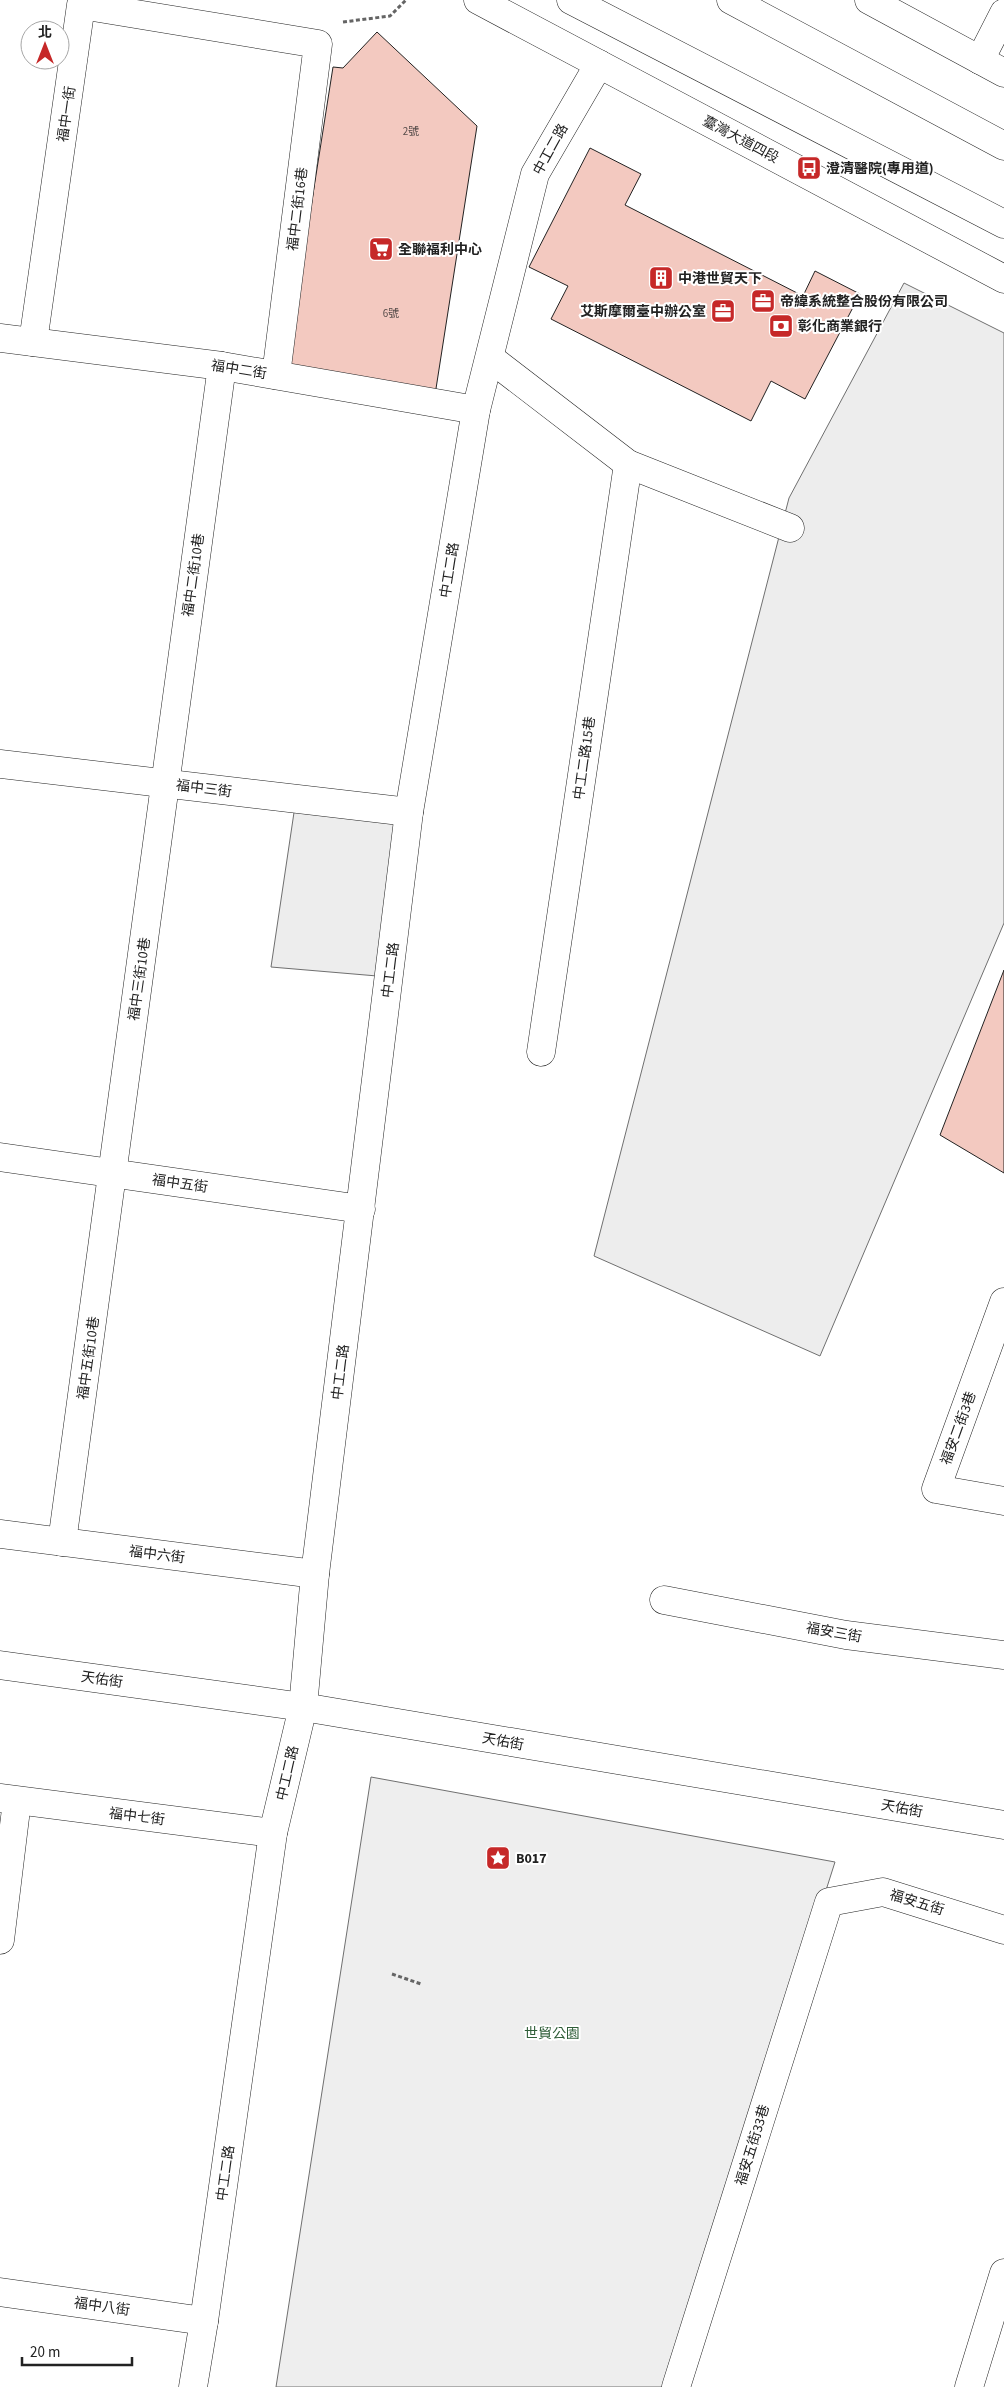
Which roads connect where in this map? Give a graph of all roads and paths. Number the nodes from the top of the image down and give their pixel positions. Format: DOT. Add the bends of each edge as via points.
graph roads {
  1 [pos="406,0"];
  2 [pos="478,0"];
  3 [pos="571,0"];
  4 [pos="731,0"];
  5 [pos="869,0"];
  6 [pos="1004,13"];
  7 [pos="318,44"];
  8 [pos="980,60"];
  9 [pos="599,64"];
  10 [pos="1004,73"];
  11 [pos="1004,146"];
  12 [pos="1004,224"];
  13 [pos="1004,279"];
  14 [pos="0,338"];
  15 [pos="33,342"];
  16 [pos="490,358"];
  17 [pos="222,366"];
  18 [pos="276,375"];
  19 [pos="476,410"];
  20 [pos="628,464"];
  21 [pos="790,528"];
  22 [pos="0,764"];
  23 [pos="165,784"];
  24 [pos="409,812"];
  25 [pos="541,1052"];
  26 [pos="0,1158"];
  27 [pos="113,1174"];
  28 [pos="361,1209"];
  29 [pos="1004,1302"];
  30 [pos="1004,1501"];
  31 [pos="0,1534"];
  32 [pos="62,1542"];
  33 [pos="315,1574"];
  34 [pos="664,1600"];
  35 [pos="1004,1655"];
  36 [pos="0,1665"];
  37 [pos="303,1707"];
  38 [pos="9,1800"];
  39 [pos="1004,1825"];
  40 [pos="273,1833"];
  41 [pos="829,1902"];
  42 [pos="1004,1930"];
  43 [pos="0,1940"];
  44 [pos="392,1974"];
  45 [pos="421,1984"];
  46 [pos="1004,2273"];
  47 [pos="0,2292"];
  48 [pos="204,2321"];
  49 [pos="193,2387"];
  50 [pos="676,2387"];
  51 [pos="969,2387"];
  1 -- 7 [label="path" via="390,16 329,26"];
  2 -- 9 [label="street, 臺灣大道四段"];
  3 -- 12 [label="street"];
  4 -- 11 [label="street"];
  5 -- 8 [label="street"];
  6 -- 8 [label="street"];
  7 -- 15 [label="street, 福中一街" via="81,6"];
  7 -- 18 [label="street, 福中二街16巷"];
  8 -- 10 [label="street"];
  9 -- 13 [label="street, 臺灣大道四段"];
  9 -- 16 [label="street, 中工二路" via="535,174"];
  14 -- 15 [label="street, 福中二街"];
  15 -- 17 [label="street, 福中二街"];
  16 -- 19 [label="street, 中工二路"];
  16 -- 20 [label="street"];
  17 -- 18 [label="street, 福中二街"];
  17 -- 23 [label="street, 福中二街10巷"];
  18 -- 19 [label="street, 福中二街"];
  19 -- 24 [label="street, 中工二路"];
  20 -- 21 [label="street"];
  20 -- 25 [label="street, 中工二路15巷"];
  22 -- 23 [label="street, 福中三街"];
  23 -- 24 [label="street, 福中三街"];
  23 -- 27 [label="street, 福中三街10巷"];
  24 -- 28 [label="street, 中工二路"];
  26 -- 27 [label="street, 福中五街"];
  27 -- 28 [label="street, 福中五街"];
  27 -- 32 [label="street, 福中五街10巷"];
  28 -- 33 [label="street, 中工二路"];
  29 -- 30 [label="street, 福安二街3巷" via="936,1489"];
  31 -- 32 [label="street, 福中六街"];
  32 -- 33 [label="street, 福中六街"];
  33 -- 37 [label="street, 中工二路"];
  34 -- 35 [label="street, 福安三街" via="846,1635"];
  36 -- 37 [label="street, 天佑街"];
  37 -- 39 [label="street, 天佑街"];
  37 -- 40 [label="street, 中工二路"];
  38 -- 40 [label="street, 福中七街"];
  38 -- 43 [label="street"];
  40 -- 48 [label="street, 中工二路"];
  41 -- 42 [label="street, 福安五街" via="883,1892"];
  41 -- 50 [label="street, 福安五街33巷"];
  44 -- 45 [label="path"];
  46 -- 51 [label="street"];
  47 -- 48 [label="street, 福中八街"];
  48 -- 49 [label="street, 中工二路"];
}
